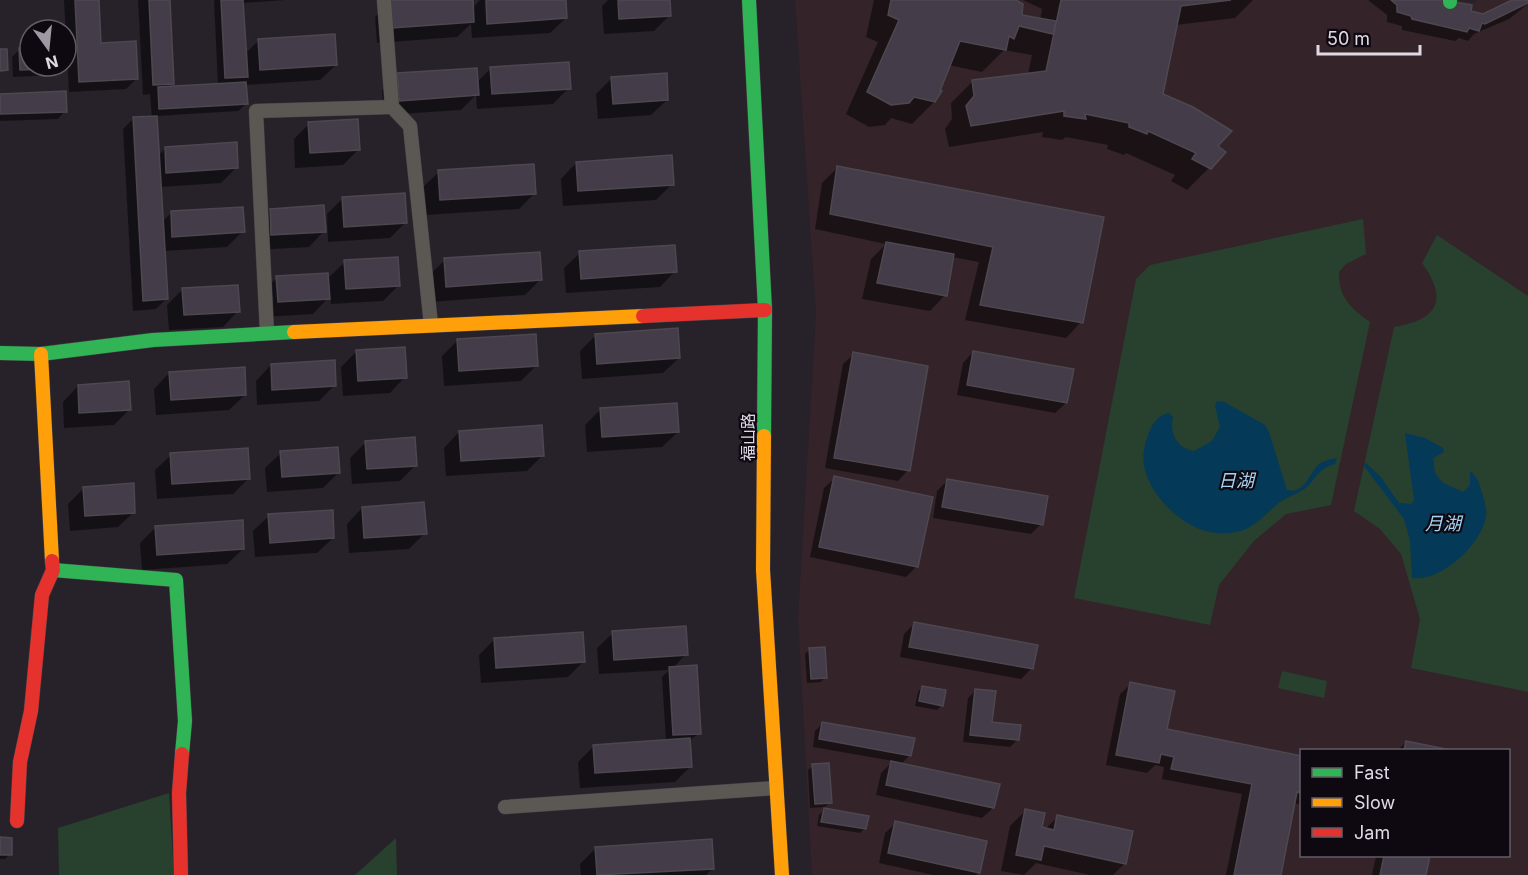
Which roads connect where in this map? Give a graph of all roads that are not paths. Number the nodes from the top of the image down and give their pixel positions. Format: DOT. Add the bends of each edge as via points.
graph roads {
  1 [pos="384,0"];
  2 [pos="749,0"];
  3 [pos="392,106"];
  4 [pos="765,310"];
  5 [pos="431,325"];
  6 [pos="267,333"];
  7 [pos="0,353"];
  8 [pos="41,354"];
  9 [pos="53,570"];
  10 [pos="775,788"];
  11 [pos="505,807"];
  12 [pos="17,821"];
  13 [pos="181,875"];
  14 [pos="782,875"];
  1 -- 3 [label="street"];
  2 -- 4 [label="street, 福山路"];
  3 -- 5 [label="street" via="410,126"];
  3 -- 6 [label="street" via="256,111"];
  4 -- 5 [label="street"];
  4 -- 10 [label="street, 福山路" via="763,570"];
  5 -- 6 [label="street"];
  6 -- 8 [label="street" via="153,340"];
  7 -- 8 [label="street"];
  8 -- 9 [label="street"];
  9 -- 12 [label="street" via="42,595 31,711 20,762"];
  9 -- 13 [label="street" via="176,580 185,721 179,793"];
  10 -- 11 [label="street"];
  10 -- 14 [label="street, 福山路"];
}
